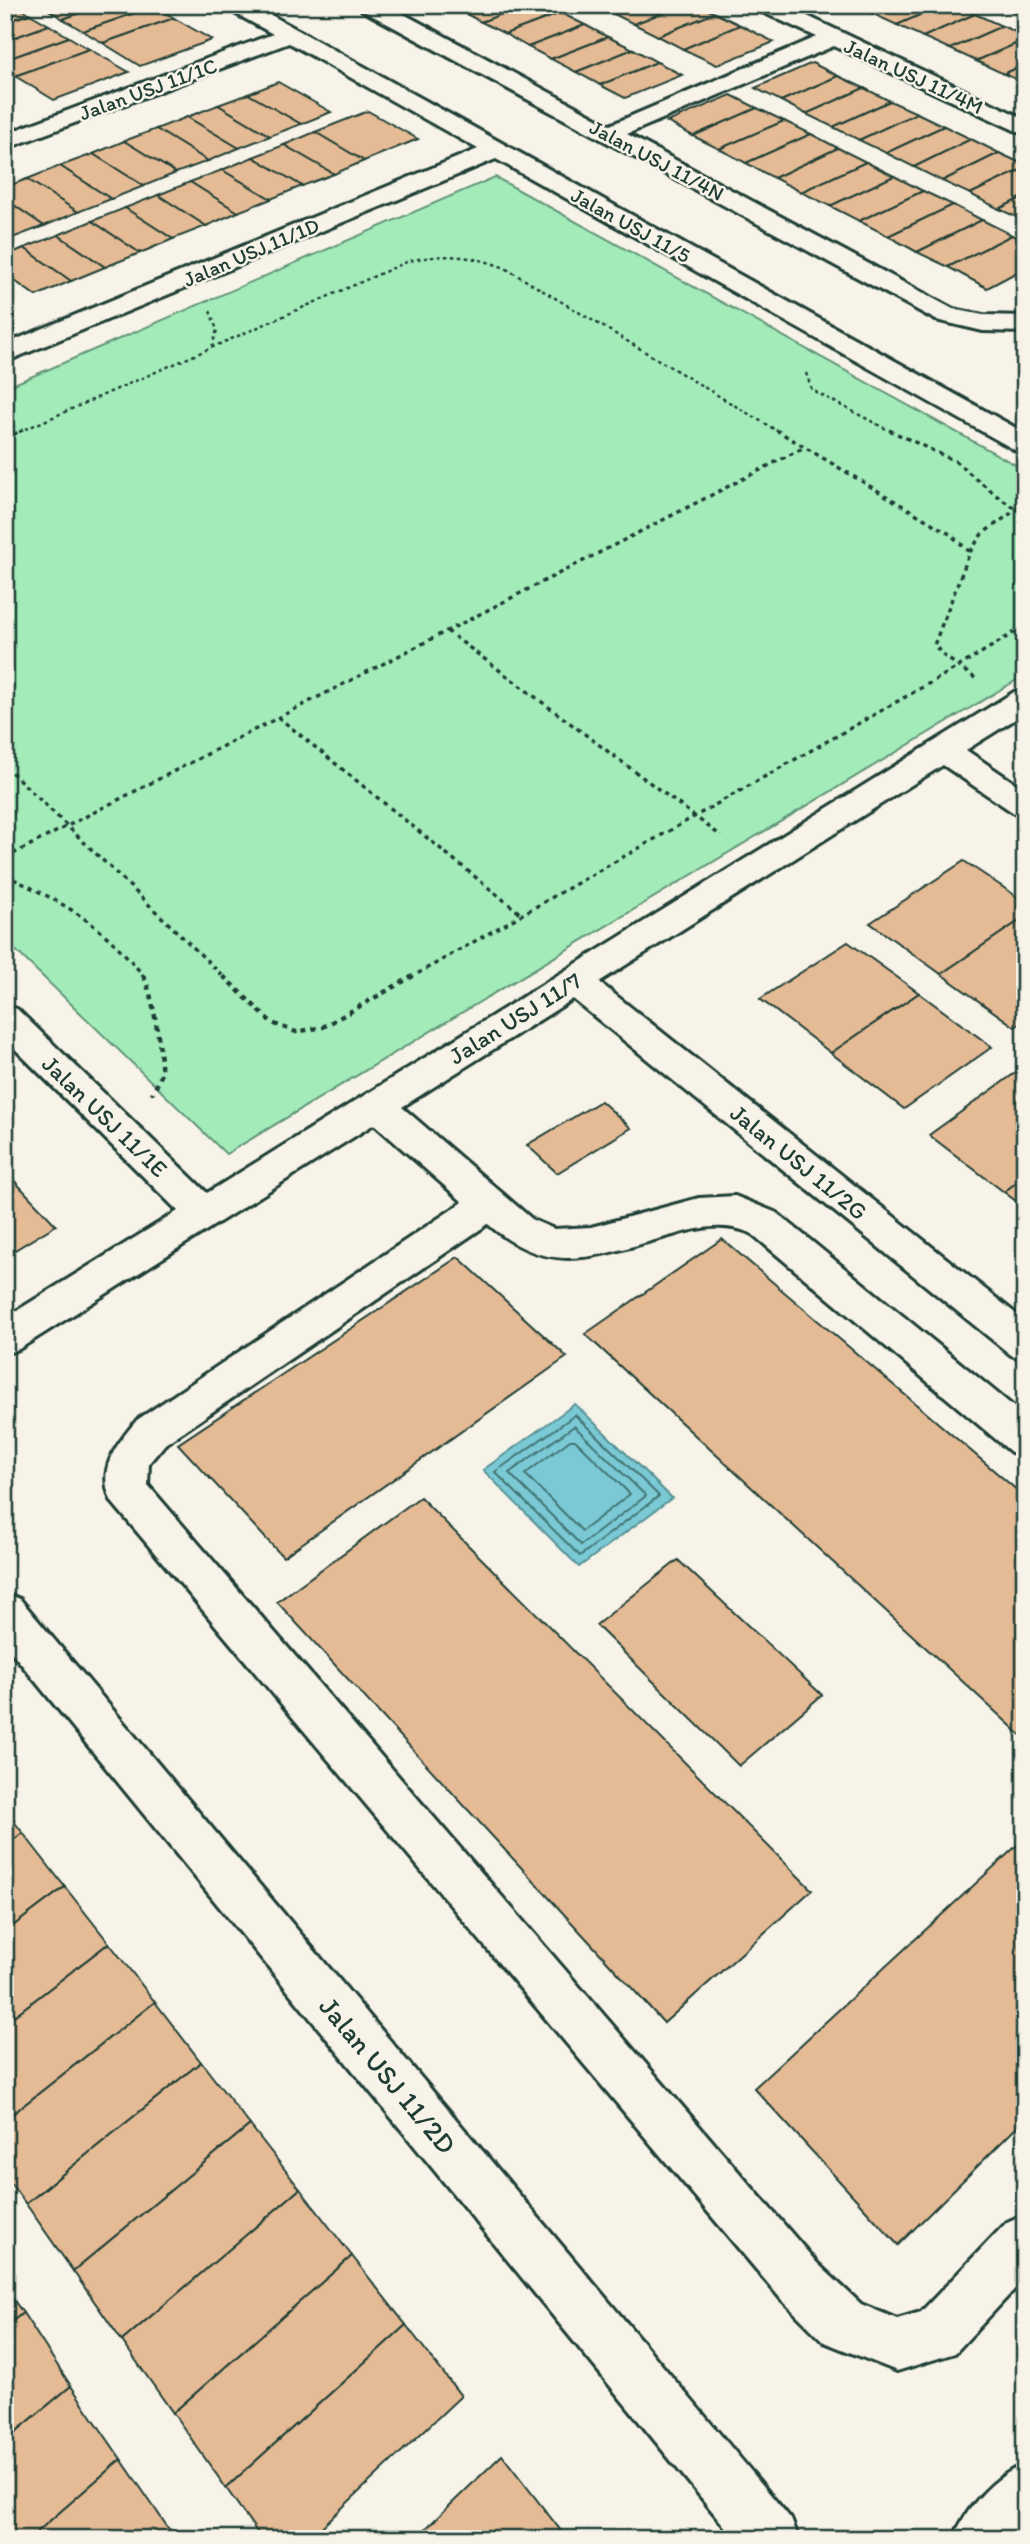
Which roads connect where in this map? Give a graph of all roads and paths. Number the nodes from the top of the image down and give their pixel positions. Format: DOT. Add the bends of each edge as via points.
graph roads {
  1 [pos="236,5"];
  2 [pos="370,5"];
  3 [pos="766,5"];
  4 [pos="291,36"];
  5 [pos="834,38"];
  6 [pos="1025,128"];
  7 [pos="11,134"];
  8 [pos="608,134"];
  9 [pos="496,150"];
  10 [pos="1025,324"];
  11 [pos="5,354"];
  12 [pos="805,371"];
  13 [pos="1025,413"];
  14 [pos="997,429"];
  15 [pos="5,438"];
  16 [pos="1025,444"];
  17 [pos="806,447"];
  18 [pos="1017,509"];
  19 [pos="1025,514"];
  20 [pos="970,552"];
  21 [pos="1025,626"];
  22 [pos="447,631"];
  23 [pos="958,667"];
  24 [pos="1021,701"];
  25 [pos="278,717"];
  26 [pos="943,750"];
  27 [pos="5,766"];
  28 [pos="1025,805"];
  29 [pos="695,814"];
  30 [pos="67,825"];
  31 [pos="5,858"];
  32 [pos="758,866"];
  33 [pos="5,875"];
  34 [pos="521,914"];
  35 [pos="574,981"];
  36 [pos="5,1018"];
  37 [pos="376,1105"];
  38 [pos="130,1140"];
  39 [pos="491,1203"];
  40 [pos="204,1213"];
  41 [pos="5,1338"];
  42 [pos="1025,1344"];
  43 [pos="1025,1440"];
  44 [pos="5,1612"];
  45 [pos="1025,2240"];
  46 [pos="1025,2491"];
  47 [pos="771,2539"];
  48 [pos="981,2539"];
  1 -- 4 [label="street, Jalan USJ 11/5"];
  2 -- 8 [label="street, Jalan USJ 11/4N"];
  3 -- 5 [label="street, Jalan USJ 11/4M"];
  4 -- 7 [label="street, Jalan USJ 11/1C"];
  4 -- 9 [label="street, Jalan USJ 11/5"];
  5 -- 6 [label="street, Jalan USJ 11/4M"];
  5 -- 8 [label="street"];
  8 -- 10 [label="street, Jalan USJ 11/4N" via="945,315 983,323"];
  9 -- 11 [label="street, Jalan USJ 11/1D"];
  9 -- 14 [label="street, Jalan USJ 11/5"];
  12 -- 18 [label="path" via="812,390 955,461"];
  13 -- 14 [label="street"];
  14 -- 16 [label="street, Jalan USJ 11/5"];
  15 -- 17 [label="path" via="409,261 459,253 505,268"];
  17 -- 20 [label="path" via="950,534"];
  17 -- 22 [label="path"];
  18 -- 19 [label="path"];
  18 -- 20 [label="path" via="982,534"];
  20 -- 23 [label="path" via="934,645"];
  21 -- 23 [label="path"];
  22 -- 25 [label="path"];
  22 -- 29 [label="path"];
  23 -- 24 [label="path"];
  23 -- 29 [label="path"];
  24 -- 26 [label="street, Jalan USJ 11/7"];
  25 -- 30 [label="path"];
  25 -- 34 [label="path"];
  26 -- 28 [label="street"];
  26 -- 32 [label="street, Jalan USJ 11/7"];
  27 -- 30 [label="path"];
  29 -- 32 [label="path"];
  29 -- 34 [label="path"];
  30 -- 31 [label="path"];
  30 -- 34 [label="path" via="272,1023 296,1032 323,1027"];
  32 -- 35 [label="street, Jalan USJ 11/7"];
  33 -- 38 [label="path" via="90,920 124,951 148,982 161,1073"];
  35 -- 37 [label="street, Jalan USJ 11/7"];
  35 -- 42 [label="street, Jalan USJ 11/2G"];
  36 -- 38 [label="street, Jalan USJ 11/1E"];
  37 -- 39 [label="street"];
  37 -- 40 [label="street, Jalan USJ 11/7"];
  38 -- 40 [label="street, Jalan USJ 11/1E"];
  39 -- 43 [label="street" via="520,1230 551,1244 592,1242 699,1213 735,1211 764,1223"];
  39 -- 45 [label="street" via="151,1432 129,1458 127,1490 799,2281 842,2323 897,2345 936,2334"];
  40 -- 41 [label="street, Jalan USJ 11/7"];
  44 -- 47 [label="street, Jalan USJ 11/2D"];
  46 -- 48 [label="street"];
}
